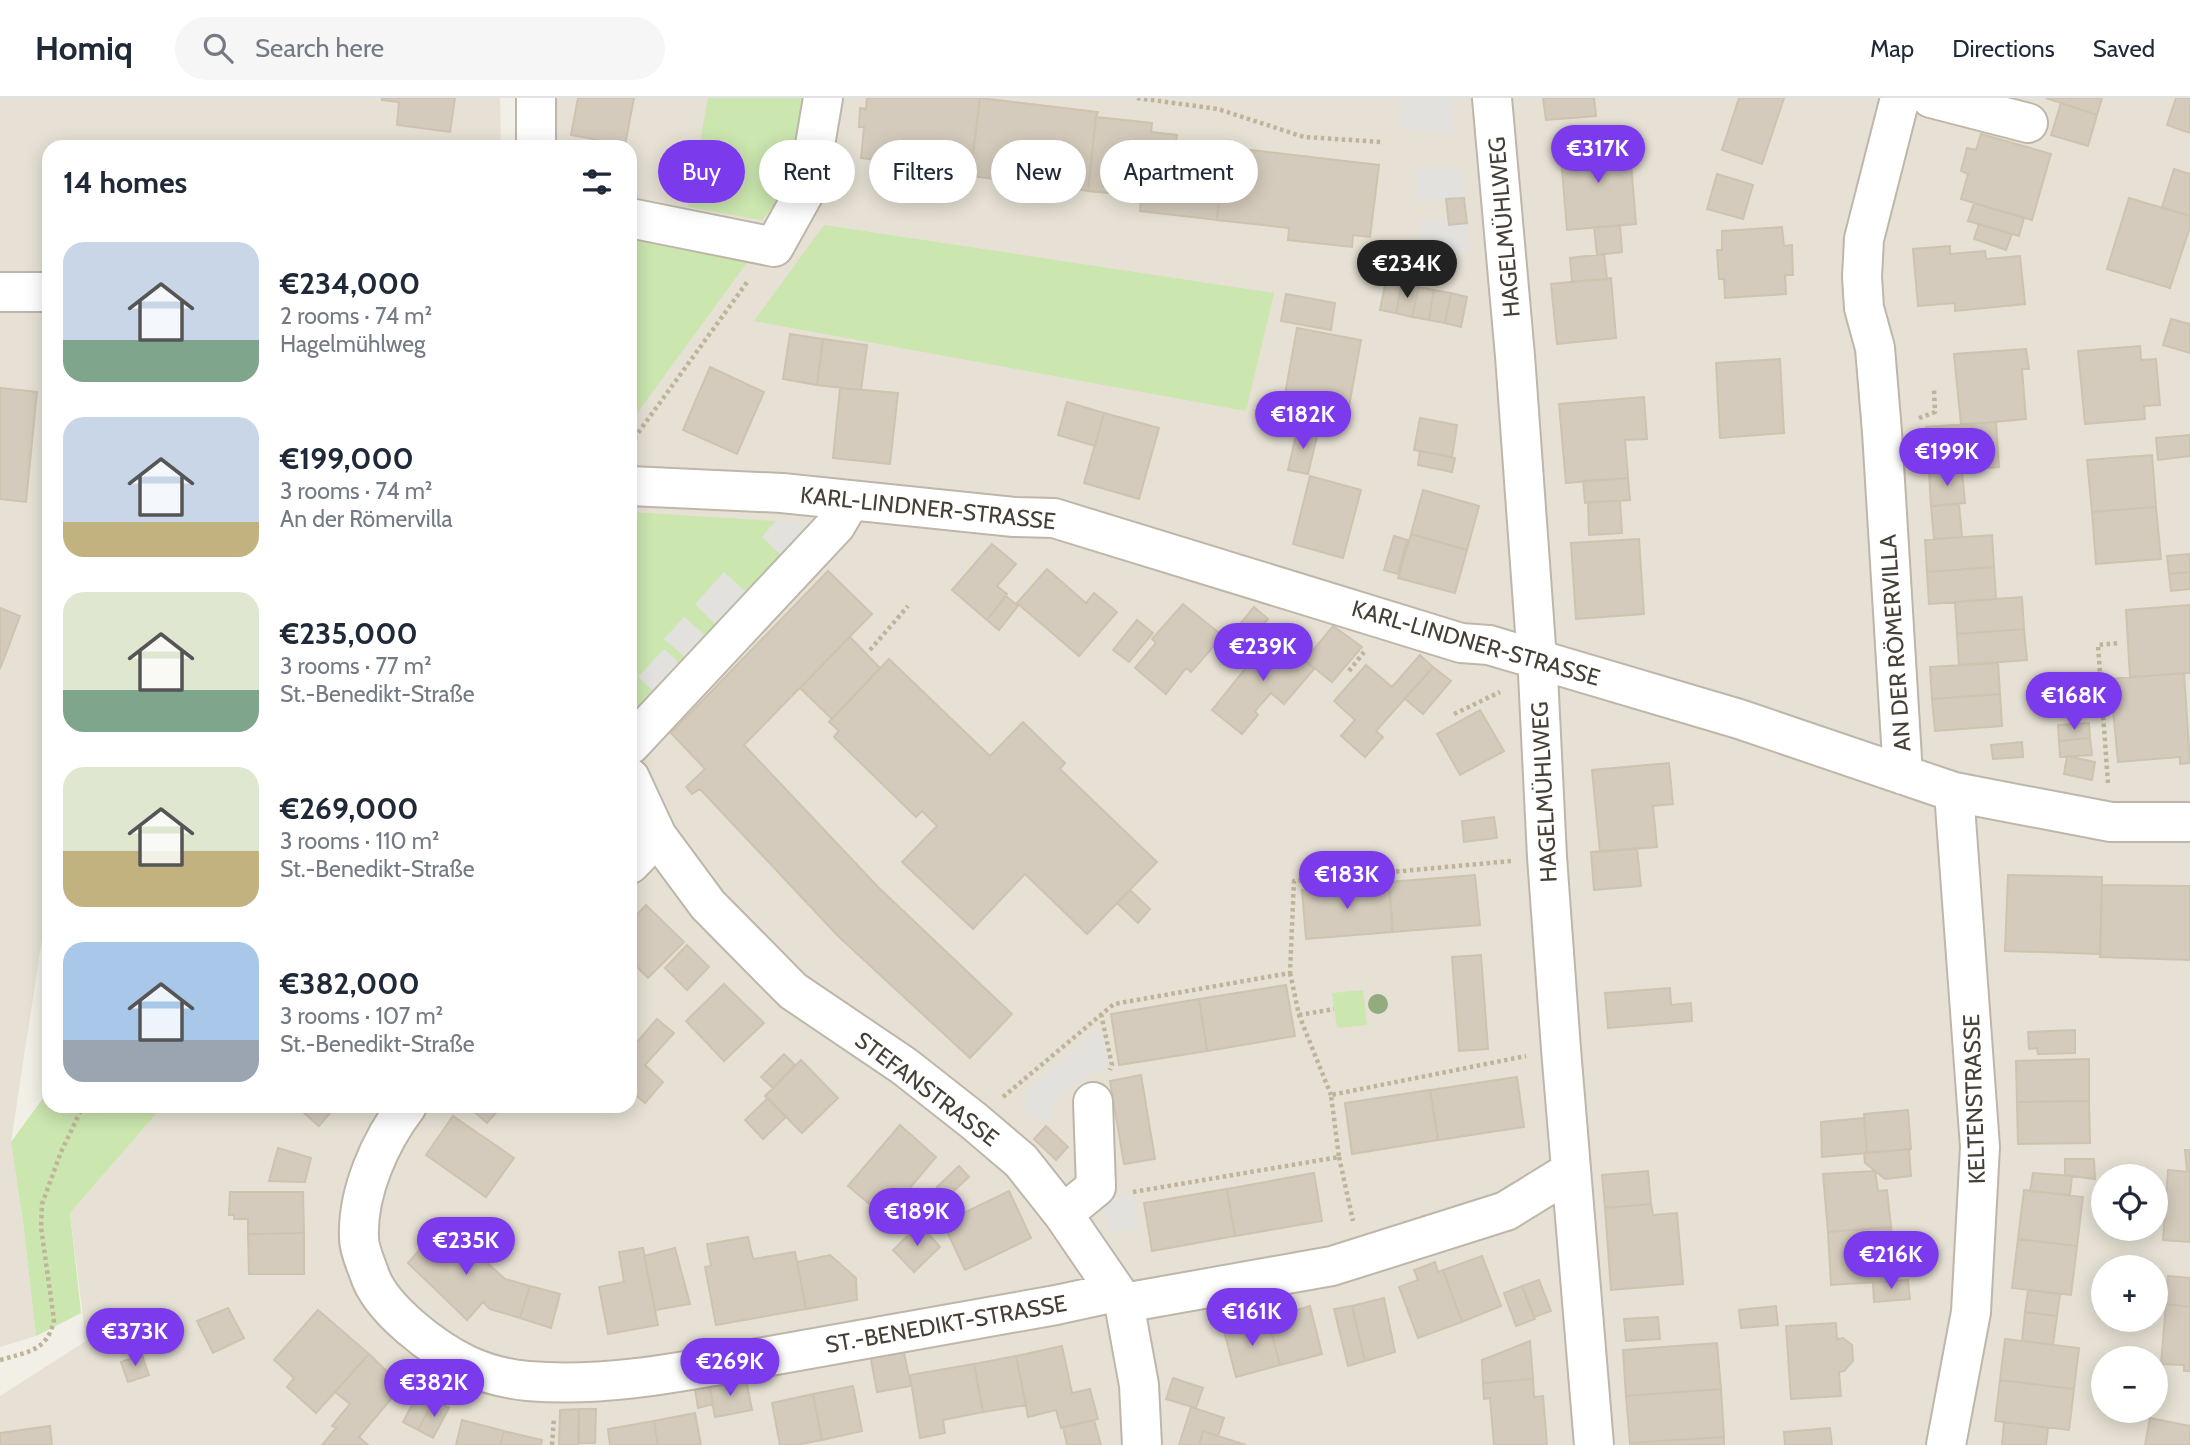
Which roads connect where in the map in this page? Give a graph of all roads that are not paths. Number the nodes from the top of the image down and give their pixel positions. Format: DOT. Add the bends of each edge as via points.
graph roads {
  1 [pos="536,98"];
  2 [pos="823,98"];
  3 [pos="1492,98"];
  4 [pos="1900,98"];
  5 [pos="1931,98"];
  6 [pos="2028,123"];
  7 [pos="537,140"];
  8 [pos="637,219"];
  9 [pos="0,292"];
  10 [pos="42,292"];
  11 [pos="637,486"];
  12 [pos="850,501"];
  13 [pos="1537,667"];
  14 [pos="637,737"];
  15 [pos="1903,775"];
  16 [pos="1954,792"];
  17 [pos="637,793"];
  18 [pos="2190,822"];
  19 [pos="657,836"];
  20 [pos="637,857"];
  21 [pos="1093,1102"];
  22 [pos="402,1113"];
  23 [pos="1571,1171"];
  24 [pos="1063,1214"];
  25 [pos="1120,1297"];
  26 [pos="1142,1445"];
  27 [pos="1594,1445"];
  28 [pos="1945,1445"];
  1 -- 7 [label="street"];
  2 -- 8 [label="street" via="808,186 774,247"];
  3 -- 13 [label="street, HAGELMÜHLWEG"];
  4 -- 15 [label="street, AN DER RÖMERVILLA" via="1864,239 1862,277 1864,308 1875,348 1882,432"];
  5 -- 6 [label="street"];
  9 -- 10 [label="street"];
  11 -- 12 [label="street, KARL-LINDNER-STRASSE"];
  12 -- 13 [label="street, KARL-LINDNER-STRASSE" via="1054,518 1461,643 1489,645"];
  12 -- 14 [label="street" via="835,525"];
  13 -- 15 [label="street, KARL-LINDNER-STRASSE" via="1739,719"];
  13 -- 23 [label="street, HAGELMÜHLWEG"];
  15 -- 16 [label="street, KARL-LINDNER-STRASSE"];
  16 -- 18 [label="street, KARL-LINDNER-STRASSE" via="2111,822"];
  16 -- 28 [label="street, KELTENSTRASSE" via="1980,1147 1971,1312"];
  17 -- 19 [label="street, STEFANSTRASSE"];
  19 -- 20 [label="street"];
  19 -- 24 [label="street, STEFANSTRASSE" via="708,905 793,991 904,1066 974,1121 1021,1161"];
  21 -- 24 [label="street" via="1096,1187"];
  22 -- 25 [label="street, ST.-BENEDIKT-STRASSE" via="371,1170 359,1208 359,1241 372,1284 394,1312 431,1343 490,1374 555,1382 648,1377"];
  23 -- 25 [label="street, ST.-BENEDIKT-STRASSE" via="1506,1211 1332,1266"];
  23 -- 27 [label="street, HAGELMÜHLWEG"];
  24 -- 25 [label="street, STEFANSTRASSE"];
  25 -- 26 [label="street, STEFANSTRASSE" via="1139,1385"];
}
